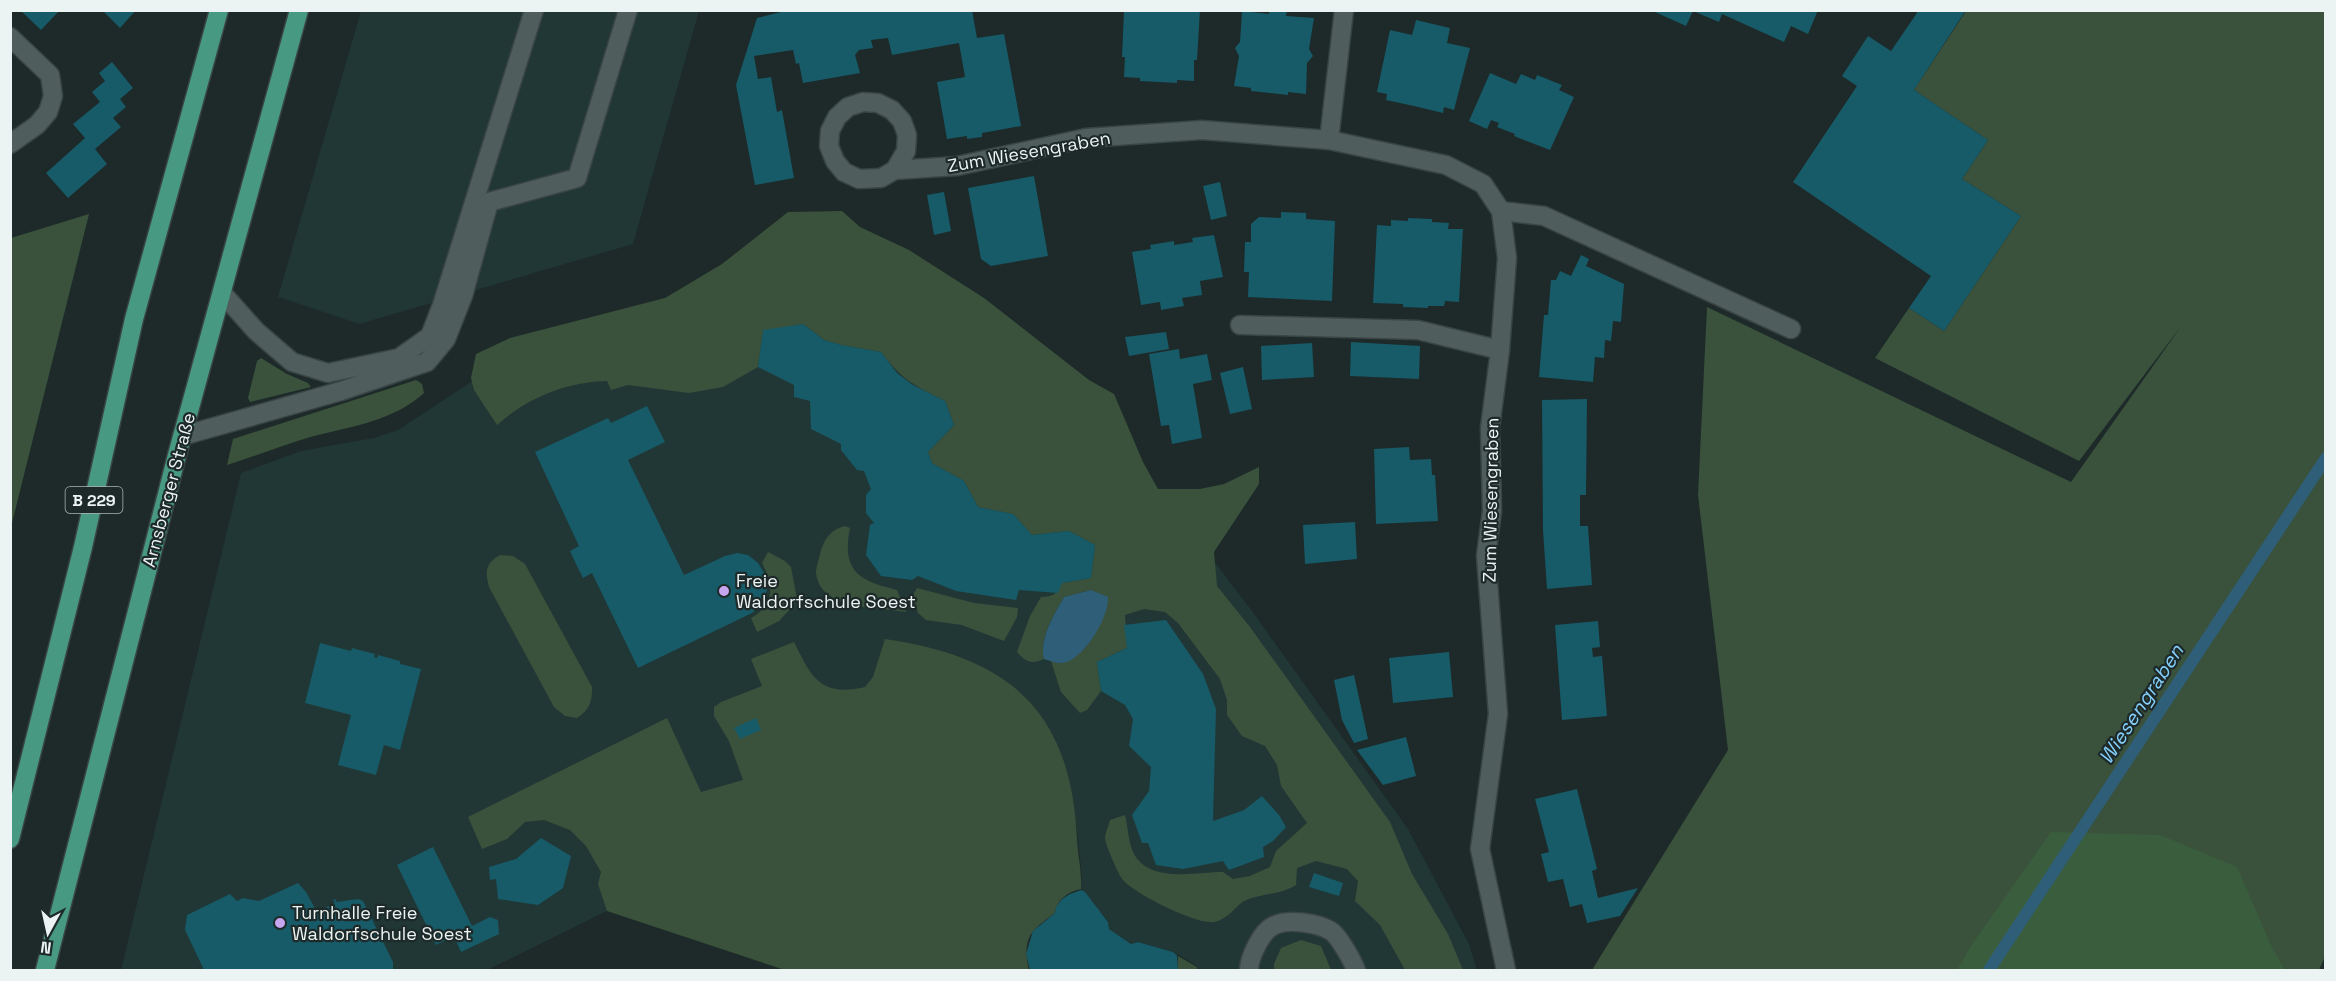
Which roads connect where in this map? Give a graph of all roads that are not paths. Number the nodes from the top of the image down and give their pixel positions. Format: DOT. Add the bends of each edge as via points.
graph roads {
  1 [pos="219,10"];
  2 [pos="299,10"];
  3 [pos="534,10"];
  4 [pos="628,10"];
  5 [pos="1344,10"];
  6 [pos="10,37"];
  7 [pos="1329,140"];
  8 [pos="10,144"];
  9 [pos="895,170"];
  10 [pos="1501,211"];
  11 [pos="223,294"];
  12 [pos="1240,325"];
  13 [pos="1791,329"];
  14 [pos="1500,350"];
  15 [pos="182,436"];
  16 [pos="10,839"];
  17 [pos="45,970"];
  18 [pos="1249,970"];
  19 [pos="1356,970"];
  20 [pos="1506,970"];
  1 -- 16 [label="main road, B 229" via="135,319"];
  2 -- 11 [label="main road, Arnsberger Straße"];
  3 -- 11 [label="street" via="430,336 399,358 328,373 292,362 256,331"];
  4 -- 15 [label="street" via="577,178 489,202 464,296 446,339 427,362"];
  5 -- 7 [label="street"];
  6 -- 8 [label="street" via="50,75 53,96 48,112"];
  7 -- 9 [label="street, Zum Wiesengraben" via="1202,130 1086,138 957,166"];
  7 -- 10 [label="street, Zum Wiesengraben" via="1446,165 1483,184"];
  9 -- 9 [label="street, Zum Wiesengraben" via="866,180 844,172 834,161 830,131 848,107 878,103 892,110 902,122 907,135 906,151"];
  10 -- 13 [label="street" via="1544,216"];
  10 -- 14 [label="street, Zum Wiesengraben" via="1507,258"];
  11 -- 15 [label="main road, Arnsberger Straße"];
  12 -- 14 [label="street" via="1418,330"];
  14 -- 20 [label="street, Zum Wiesengraben" via="1490,428 1492,512 1486,556 1498,714 1480,849"];
  15 -- 17 [label="main road, Arnsberger Straße"];
  18 -- 19 [label="street" via="1259,942 1273,926 1301,921 1333,932"];
}
